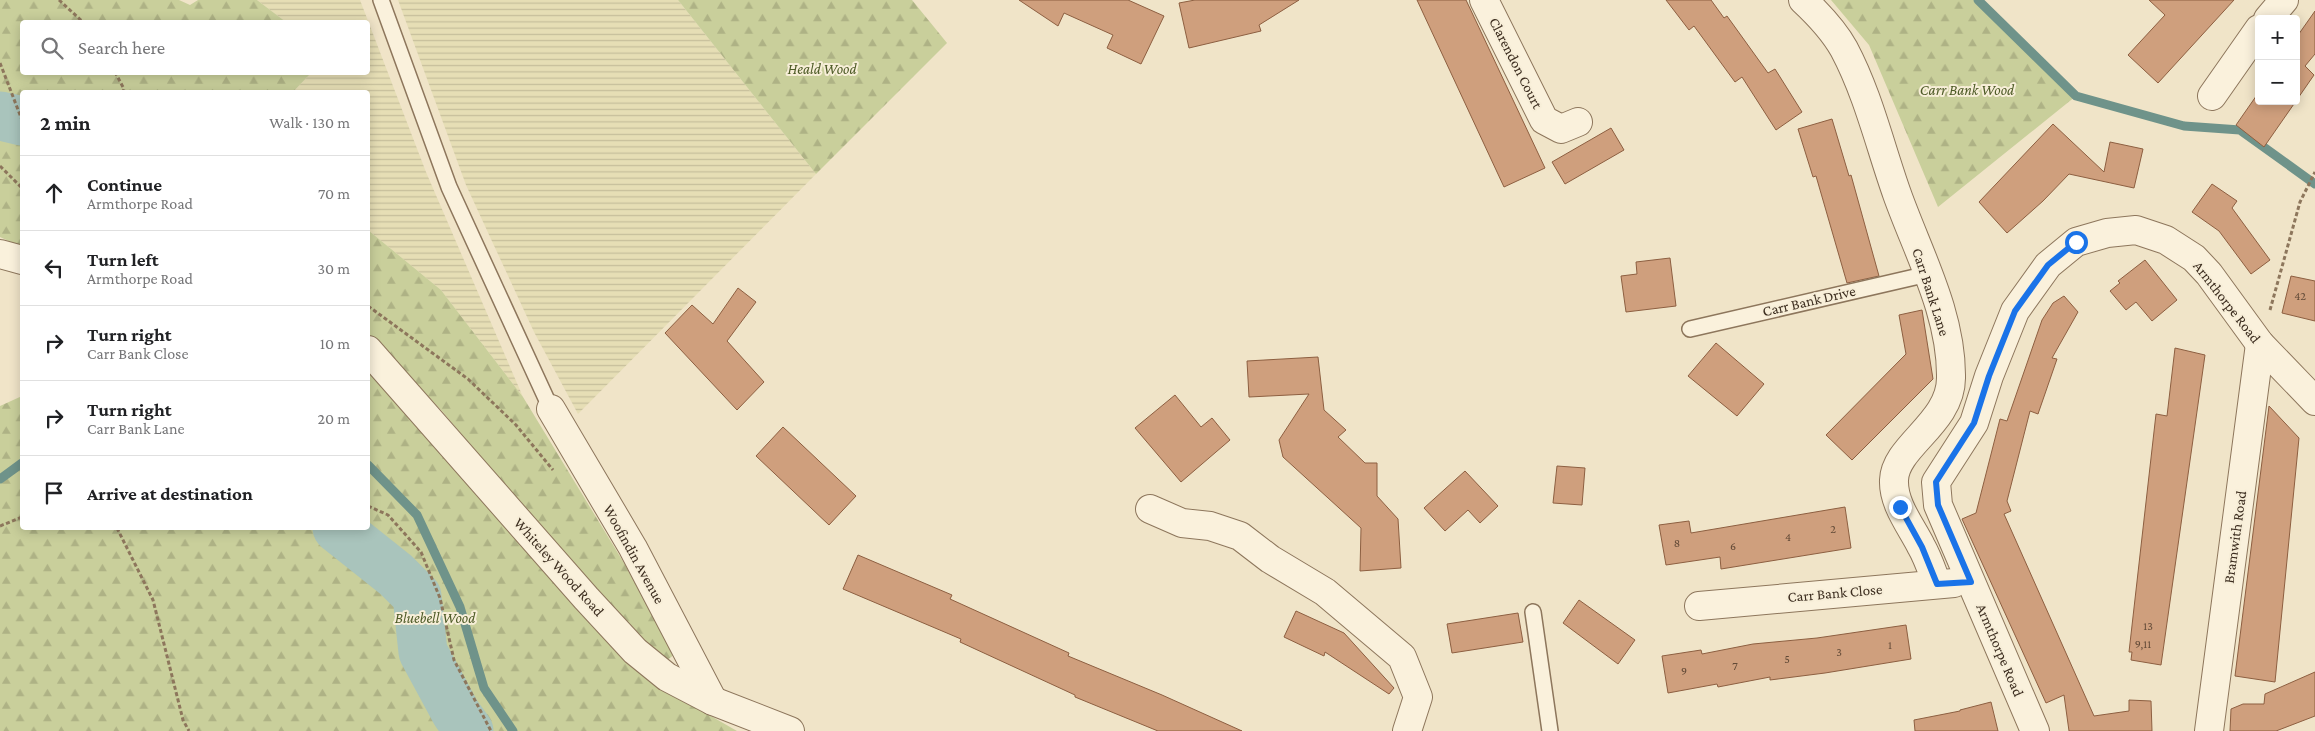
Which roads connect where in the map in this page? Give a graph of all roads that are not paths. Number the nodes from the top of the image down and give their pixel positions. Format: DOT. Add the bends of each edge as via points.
graph roads {
  1 [pos="381,0"];
  2 [pos="1484,0"];
  3 [pos="1803,0"];
  4 [pos="2284,0"];
  5 [pos="2271,15"];
  6 [pos="2255,35"];
  7 [pos="2212,96"];
  8 [pos="1578,122"];
  9 [pos="0,254"];
  10 [pos="20,259"];
  11 [pos="1928,274"];
  12 [pos="1690,329"];
  13 [pos="2260,344"];
  14 [pos="370,352"];
  15 [pos="2315,401"];
  16 [pos="551,409"];
  17 [pos="1150,509"];
  18 [pos="1971,582"];
  19 [pos="1937,584"];
  20 [pos="1699,606"];
  21 [pos="1533,612"];
  22 [pos="713,700"];
  23 [pos="790,731"];
  24 [pos="1407,731"];
  25 [pos="1550,731"];
  26 [pos="2035,731"];
  27 [pos="2209,731"];
  1 -- 16 [label="lane" via="449,187"];
  2 -- 8 [label="street, Clarendon Court" via="1544,120 1561,129"];
  3 -- 11 [label="street, Carr Bank Lane" via="1818,14 1843,48 1863,90"];
  4 -- 5 [label="street"];
  6 -- 7 [label="street"];
  9 -- 10 [label="street"];
  11 -- 12 [label="lane, Carr Bank Drive"];
  11 -- 19 [label="street, Carr Bank Lane" via="1944,324 1951,380 1946,403 1898,463 1894,481 1900,507 1922,547"];
  13 -- 15 [label="street, Armthorpe Road"];
  13 -- 18 [label="street, Armthorpe Road" via="2209,274 2194,258 2166,240 2136,230 2108,233 2076,242 2048,265 2015,311 1974,423 1936,482 1938,505"];
  13 -- 27 [label="street, Bramwith Road"];
  14 -- 22 [label="street, Whiteley Wood Road" via="635,651 666,677"];
  16 -- 22 [label="street, Woofindin Avenue" via="633,548"];
  17 -- 24 [label="street" via="1182,524 1210,526 1240,536 1270,559 1326,592 1402,657 1418,697"];
  18 -- 19 [label="street, Carr Bank Close"];
  18 -- 26 [label="street, Armthorpe Road"];
  19 -- 20 [label="street, Carr Bank Close"];
  21 -- 25 [label="lane"];
  22 -- 23 [label="street, Whiteley Wood Road"];
}
